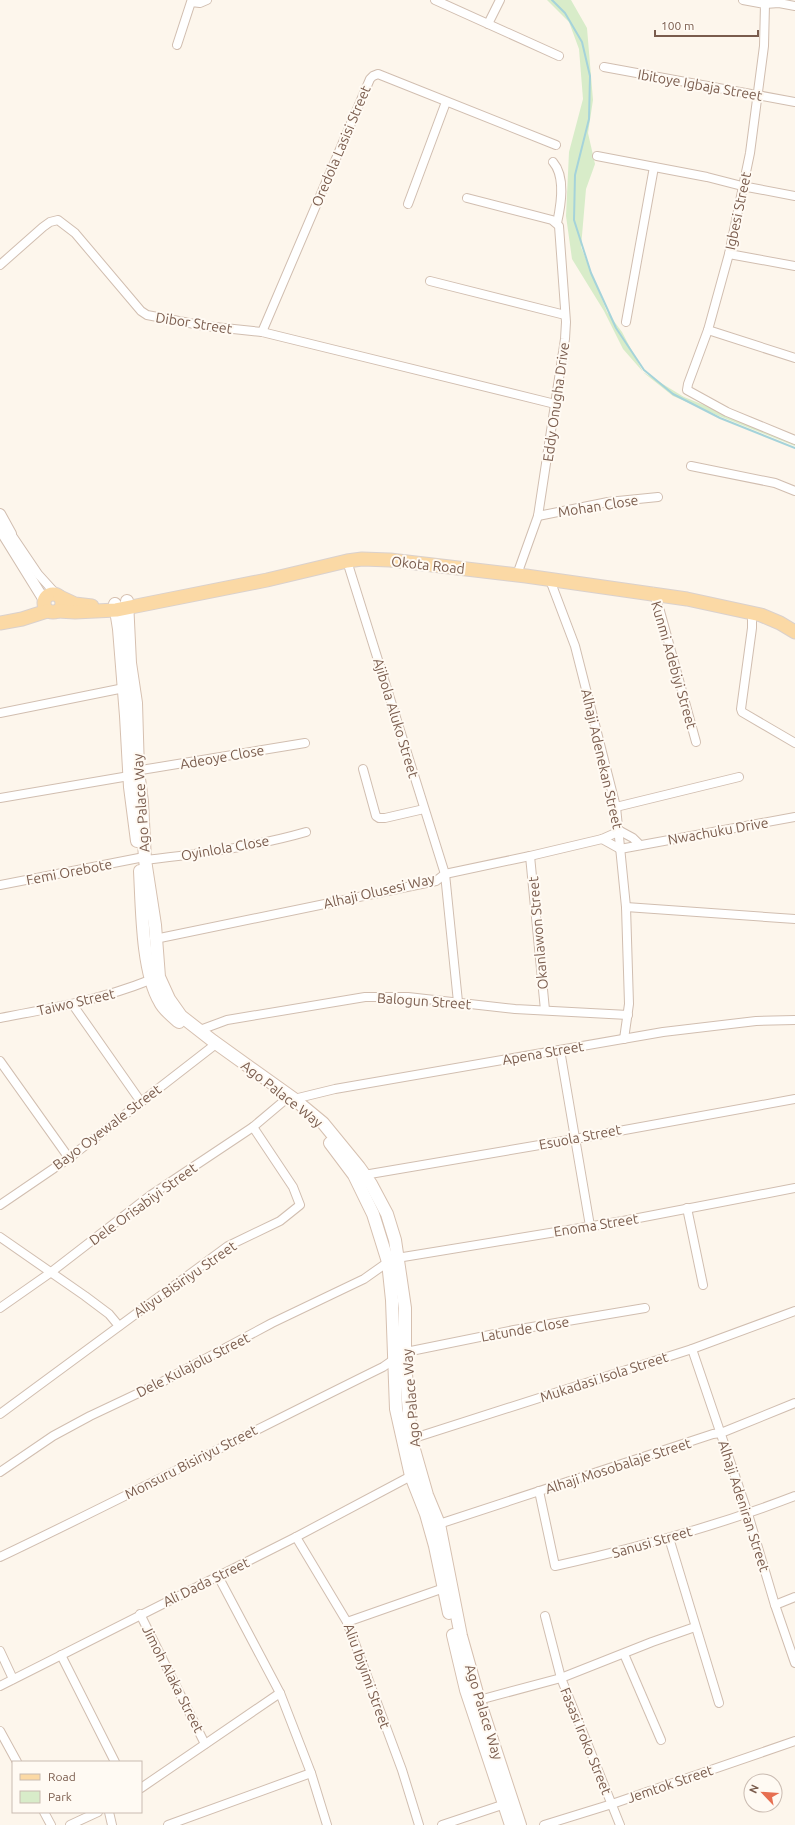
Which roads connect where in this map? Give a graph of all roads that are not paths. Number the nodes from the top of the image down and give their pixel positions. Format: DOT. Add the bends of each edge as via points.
graph roads {
  1 [pos="207,0"];
  2 [pos="435,0"];
  3 [pos="500,0"];
  4 [pos="743,0"];
  5 [pos="189,1"];
  6 [pos="765,4"];
  7 [pos="795,6"];
  8 [pos="488,24"];
  9 [pos="177,45"];
  10 [pos="559,56"];
  11 [pos="604,67"];
  12 [pos="757,96"];
  13 [pos="446,102"];
  14 [pos="795,102"];
  15 [pos="556,145"];
  16 [pos="597,156"];
  17 [pos="553,162"];
  18 [pos="654,167"];
  19 [pos="742,186"];
  20 [pos="795,196"];
  21 [pos="467,198"];
  22 [pos="408,204"];
  23 [pos="557,223"];
  24 [pos="729,254"];
  25 [pos="0,265"];
  26 [pos="795,266"];
  27 [pos="430,281"];
  28 [pos="565,315"];
  29 [pos="626,322"];
  30 [pos="708,330"];
  31 [pos="262,332"];
  32 [pos="795,358"];
  33 [pos="555,404"];
  34 [pos="795,440"];
  35 [pos="691,466"];
  36 [pos="795,491"];
  37 [pos="658,497"];
  38 [pos="0,514"];
  39 [pos="538,516"];
  40 [pos="0,529"];
  41 [pos="6,539"];
  42 [pos="347,561"];
  43 [pos="519,569"];
  44 [pos="550,580"];
  45 [pos="653,592"];
  46 [pos="58,596"];
  47 [pos="48,606"];
  48 [pos="121,606"];
  49 [pos="752,612"];
  50 [pos="0,618"];
  51 [pos="0,623"];
  52 [pos="795,623"];
  53 [pos="795,632"];
  54 [pos="124,688"];
  55 [pos="0,713"];
  56 [pos="696,742"];
  57 [pos="305,743"];
  58 [pos="795,743"];
  59 [pos="362,769"];
  60 [pos="132,772"];
  61 [pos="739,777"];
  62 [pos="0,798"];
  63 [pos="616,807"];
  64 [pos="424,809"];
  65 [pos="795,817"];
  66 [pos="620,831"];
  67 [pos="306,832"];
  68 [pos="602,839"];
  69 [pos="640,845"];
  70 [pos="620,848"];
  71 [pos="530,856"];
  72 [pos="142,859"];
  73 [pos="445,874"];
  74 [pos="0,885"];
  75 [pos="626,907"];
  76 [pos="795,919"];
  77 [pos="155,939"];
  78 [pos="150,980"];
  79 [pos="458,1002"];
  80 [pos="73,1005"];
  81 [pos="545,1010"];
  82 [pos="628,1015"];
  83 [pos="0,1018"];
  84 [pos="795,1020"];
  85 [pos="200,1030"];
  86 [pos="624,1038"];
  87 [pos="212,1047"];
  88 [pos="560,1050"];
  89 [pos="0,1061"];
  90 [pos="289,1099"];
  91 [pos="795,1099"];
  92 [pos="141,1102"];
  93 [pos="253,1127"];
  94 [pos="575,1139"];
  95 [pos="69,1158"];
  96 [pos="364,1175"];
  97 [pos="795,1188"];
  98 [pos="0,1205"];
  99 [pos="687,1208"];
  100 [pos="590,1226"];
  101 [pos="0,1237"];
  102 [pos="392,1260"];
  103 [pos="50,1273"];
  104 [pos="703,1285"];
  105 [pos="0,1308"];
  106 [pos="645,1308"];
  107 [pos="795,1311"];
  108 [pos="119,1326"];
  109 [pos="692,1349"];
  110 [pos="406,1352"];
  111 [pos="388,1363"];
  112 [pos="394,1397"];
  113 [pos="795,1403"];
  114 [pos="408,1406"];
  115 [pos="396,1409"];
  116 [pos="0,1414"];
  117 [pos="721,1433"];
  118 [pos="411,1439"];
  119 [pos="0,1472"];
  120 [pos="411,1476"];
  121 [pos="539,1491"];
  122 [pos="795,1496"];
  123 [pos="748,1514"];
  124 [pos="439,1524"];
  125 [pos="296,1536"];
  126 [pos="669,1538"];
  127 [pos="0,1557"];
  128 [pos="218,1576"];
  129 [pos="444,1588"];
  130 [pos="795,1597"];
  131 [pos="775,1605"];
  132 [pos="140,1614"];
  133 [pos="545,1616"];
  134 [pos="347,1622"];
  135 [pos="695,1627"];
  136 [pos="0,1651"];
  137 [pos="624,1654"];
  138 [pos="61,1655"];
  139 [pos="795,1663"];
  140 [pos="560,1678"];
  141 [pos="13,1679"];
  142 [pos="0,1686"];
  143 [pos="280,1694"];
  144 [pos="479,1700"];
  145 [pos="719,1703"];
  146 [pos="0,1732"];
  147 [pos="661,1740"];
  148 [pos="795,1740"];
  149 [pos="205,1744"];
  150 [pos="15,1761"];
  151 [pos="114,1761"];
  152 [pos="311,1773"];
  153 [pos="142,1787"];
  154 [pos="504,1804"];
  155 [pos="612,1804"];
  156 [pos="45,1813"];
  157 [pos="96,1813"];
  158 [pos="109,1813"];
  159 [pos="51,1825"];
  160 [pos="70,1825"];
  161 [pos="112,1825"];
  162 [pos="168,1825"];
  163 [pos="327,1825"];
  164 [pos="418,1825"];
  165 [pos="442,1825"];
  166 [pos="511,1825"];
  167 [pos="520,1825"];
  168 [pos="544,1825"];
  169 [pos="620,1825"];
  1 -- 5 [label="street" via="200,3"];
  2 -- 8 [label="street"];
  3 -- 8 [label="street"];
  4 -- 6 [label="street"];
  5 -- 9 [label="street"];
  6 -- 7 [label="street"];
  6 -- 12 [label="street, Igbesi Street" via="766,24"];
  8 -- 10 [label="street"];
  11 -- 12 [label="street, Ibitoye Igbaja Street"];
  12 -- 14 [label="street, Ibitoye Igbaja Street"];
  12 -- 19 [label="street, Igbesi Street" via="750,153"];
  13 -- 15 [label="street, Oredola Lasisi Street"];
  13 -- 22 [label="street"];
  13 -- 31 [label="street, Oredola Lasisi Street" via="378,74 370,79"];
  16 -- 18 [label="street"];
  17 -- 23 [label="street" via="560,173 561,202"];
  18 -- 19 [label="street" via="724,180"];
  18 -- 29 [label="street"];
  19 -- 20 [label="street"];
  19 -- 24 [label="street, Igbesi Street"];
  21 -- 23 [label="street"];
  23 -- 28 [label="street, Eddy Onugha Drive" via="560,232"];
  24 -- 26 [label="street"];
  24 -- 30 [label="street, Igbesi Street"];
  25 -- 31 [label="street, Dibor Street" via="43,227 58,220 75,233 147,315 205,326"];
  27 -- 28 [label="street"];
  28 -- 33 [label="street, Eddy Onugha Drive" via="565,339"];
  30 -- 32 [label="street"];
  30 -- 34 [label="street, Igbesi Street" via="687,390 727,412"];
  31 -- 33 [label="street, Dibor Street"];
  33 -- 39 [label="street, Eddy Onugha Drive"];
  35 -- 36 [label="street" via="775,483"];
  37 -- 39 [label="street, Mohan Close" via="608,502"];
  38 -- 41 [label="street"];
  39 -- 43 [label="street, Eddy Onugha Drive"];
  40 -- 41 [label="street"];
  41 -- 46 [label="street"];
  41 -- 47 [label="street"];
  42 -- 44 [label="main road, Okota Road" via="390,560"];
  42 -- 48 [label="main road, Okota Road" via="268,580"];
  42 -- 64 [label="street, Ajibola Aluko Street"];
  43 -- 45 [label="main road, Okota Road" via="586,578"];
  43 -- 48 [label="main road, Okota Road" via="408,557 356,556"];
  44 -- 45 [label="main road, Okota Road"];
  44 -- 63 [label="street, Alhaji Adenekan Street" via="575,646"];
  45 -- 49 [label="main road, Okota Road"];
  45 -- 52 [label="main road, Okota Road" via="741,602 780,614"];
  45 -- 56 [label="street, Kunmi Adebiyi Street"];
  46 -- 47 [label="main road" via="62,605"];
  46 -- 48 [label="main road, Okota Road" via="85,606"];
  47 -- 48 [label="main road, Okota Road" via="75,612"];
  47 -- 50 [label="main road, Okota Road"];
  47 -- 51 [label="main road" via="22,619"];
  48 -- 54 [label="main road, Ago Palace Way"];
  48 -- 60 [label="main road, Ago Palace Way" via="136,703"];
  49 -- 53 [label="main road, Okota Road"];
  49 -- 58 [label="street" via="741,709 742,712"];
  54 -- 55 [label="street"];
  54 -- 60 [label="main road, Ago Palace Way"];
  57 -- 60 [label="street, Adeoye Close"];
  59 -- 64 [label="street" via="374,811 379,818"];
  60 -- 62 [label="street, Adeoye Close"];
  60 -- 72 [label="main road, Ago Palace Way"];
  61 -- 63 [label="street"];
  63 -- 66 [label="street, Alhaji Adenekan Street"];
  64 -- 73 [label="street, Ajibola Aluko Street"];
  65 -- 69 [label="street, Nwachuku Drive"];
  66 -- 68 [label="street, Alhaji Olusesi Way"];
  66 -- 69 [label="street" via="634,838"];
  66 -- 70 [label="street, Alhaji Adenekan Street"];
  67 -- 72 [label="street, Oyinlola Close" via="196,854"];
  68 -- 70 [label="street"];
  68 -- 71 [label="street, Alhaji Olusesi Way"];
  69 -- 70 [label="street, Nwachuku Drive"];
  70 -- 75 [label="street, Alhaji Adenekan Street"];
  71 -- 73 [label="street, Alhaji Olusesi Way"];
  71 -- 81 [label="street, Okanlawon Street"];
  72 -- 74 [label="street, Femi Orebote"];
  72 -- 77 [label="main road, Ago Palace Way" via="152,908"];
  72 -- 78 [label="main road, Ago Palace Way"];
  73 -- 77 [label="street, Alhaji Olusesi Way" via="436,881"];
  73 -- 79 [label="street, Ajibola Aluko Street"];
  75 -- 76 [label="street"];
  75 -- 82 [label="street, Alhaji Adenekan Street"];
  77 -- 85 [label="main road, Ago Palace Way" via="159,977 164,989 178,1012"];
  78 -- 80 [label="street, Taiwo Street" via="118,993"];
  78 -- 87 [label="main road, Ago Palace Way" via="164,1008"];
  79 -- 81 [label="street, Balogun Street"];
  79 -- 85 [label="street, Balogun Street" via="408,997 365,998 227,1020"];
  80 -- 83 [label="street, Taiwo Street"];
  80 -- 92 [label="street"];
  81 -- 82 [label="street, Balogun Street"];
  82 -- 86 [label="street, Alhaji Adenekan Street"];
  84 -- 86 [label="street, Apena Street" via="756,1021"];
  85 -- 90 [label="main road, Ago Palace Way"];
  86 -- 88 [label="street, Apena Street"];
  87 -- 90 [label="main road, Ago Palace Way"];
  87 -- 92 [label="street, Bayo Oyewale Street"];
  88 -- 90 [label="street, Apena Street"];
  88 -- 94 [label="street"];
  89 -- 95 [label="street"];
  90 -- 93 [label="street, Dele Orisabiyi Street"];
  90 -- 96 [label="main road, Ago Palace Way" via="323,1123"];
  90 -- 102 [label="main road, Ago Palace Way" via="321,1132 354,1174"];
  91 -- 94 [label="street, Esuola Street"];
  92 -- 95 [label="street, Bayo Oyewale Street"];
  93 -- 103 [label="street, Dele Orisabiyi Street" via="151,1195"];
  93 -- 108 [label="street, Aliyu Bisiriyu Street" via="293,1188 300,1205 280,1221 228,1246"];
  94 -- 96 [label="street, Esuola Street"];
  94 -- 100 [label="street"];
  95 -- 98 [label="street, Bayo Oyewale Street"];
  96 -- 102 [label="main road, Ago Palace Way" via="387,1214 395,1240"];
  97 -- 99 [label="street, Enoma Street"];
  99 -- 100 [label="street, Enoma Street" via="623,1222"];
  99 -- 104 [label="street"];
  100 -- 102 [label="street, Enoma Street"];
  101 -- 103 [label="street"];
  102 -- 110 [label="main road, Ago Palace Way" via="405,1308"];
  102 -- 111 [label="main road, Ago Palace Way"];
  102 -- 119 [label="street, Dele Kulajolu Street" via="364,1279 272,1323 53,1436"];
  103 -- 105 [label="street, Dele Orisabiyi Street"];
  103 -- 108 [label="street" via="109,1314"];
  106 -- 110 [label="street, Latunde Close" via="514,1330"];
  107 -- 109 [label="street, Mukadasi Isola Street"];
  108 -- 116 [label="street, Aliyu Bisiriyu Street"];
  109 -- 117 [label="street, Alhaji Adeniran Street"];
  109 -- 118 [label="street, Mukadasi Isola Street"];
  110 -- 114 [label="main road, Ago Palace Way"];
  111 -- 112 [label="main road, Ago Palace Way"];
  111 -- 127 [label="street, Monsuru Bisiriyu Street" via="99,1510"];
  112 -- 114 [label="main road"];
  112 -- 115 [label="main road, Ago Palace Way"];
  113 -- 117 [label="street, Alhaji Mosobalaje Street"];
  114 -- 115 [label="main road"];
  114 -- 118 [label="main road, Ago Palace Way"];
  115 -- 120 [label="main road, Ago Palace Way"];
  117 -- 121 [label="street, Alhaji Mosobalaje Street"];
  117 -- 123 [label="street, Alhaji Adeniran Street"];
  118 -- 124 [label="main road, Ago Palace Way" via="427,1494"];
  120 -- 125 [label="street, Ali Dada Street"];
  120 -- 129 [label="main road, Ago Palace Way" via="426,1514"];
  121 -- 124 [label="street, Alhaji Mosobalaje Street"];
  121 -- 126 [label="street, Sanusi Street" via="555,1566"];
  122 -- 123 [label="street, Sanusi Street"];
  123 -- 126 [label="street, Sanusi Street"];
  123 -- 131 [label="street, Alhaji Adeniran Street"];
  124 -- 144 [label="main road, Ago Palace Way" via="461,1636"];
  125 -- 128 [label="street, Ali Dada Street"];
  125 -- 134 [label="street, Aliu Ibiyimi Street"];
  126 -- 135 [label="street"];
  128 -- 132 [label="street, Ali Dada Street"];
  128 -- 143 [label="street"];
  129 -- 134 [label="street"];
  129 -- 154 [label="main road, Ago Palace Way" via="466,1690"];
  130 -- 131 [label="street"];
  131 -- 139 [label="street, Alhaji Adeniran Street"];
  132 -- 138 [label="street, Ali Dada Street"];
  132 -- 149 [label="street, Jimoh Alaka Street"];
  133 -- 140 [label="street, Fasasi Iroko Street"];
  134 -- 164 [label="street, Aliu Ibiyimi Street" via="402,1770"];
  135 -- 137 [label="street"];
  135 -- 145 [label="street"];
  136 -- 141 [label="street"];
  137 -- 140 [label="street"];
  137 -- 147 [label="street"];
  138 -- 141 [label="street, Ali Dada Street"];
  138 -- 151 [label="street"];
  140 -- 144 [label="street"];
  140 -- 155 [label="street, Fasasi Iroko Street"];
  141 -- 142 [label="street, Ali Dada Street"];
  143 -- 149 [label="street"];
  143 -- 152 [label="street"];
  144 -- 167 [label="main road, Ago Palace Way"];
  146 -- 150 [label="street"];
  148 -- 155 [label="street, Jemtok Street"];
  149 -- 153 [label="street"];
  152 -- 162 [label="street"];
  152 -- 163 [label="street"];
  154 -- 165 [label="street"];
  154 -- 166 [label="main road, Ago Palace Way"];
  155 -- 168 [label="street, Jemtok Street"];
  155 -- 169 [label="street, Fasasi Iroko Street"];
  156 -- 159 [label="street"];
  157 -- 160 [label="street"];
  158 -- 161 [label="street"];
}
